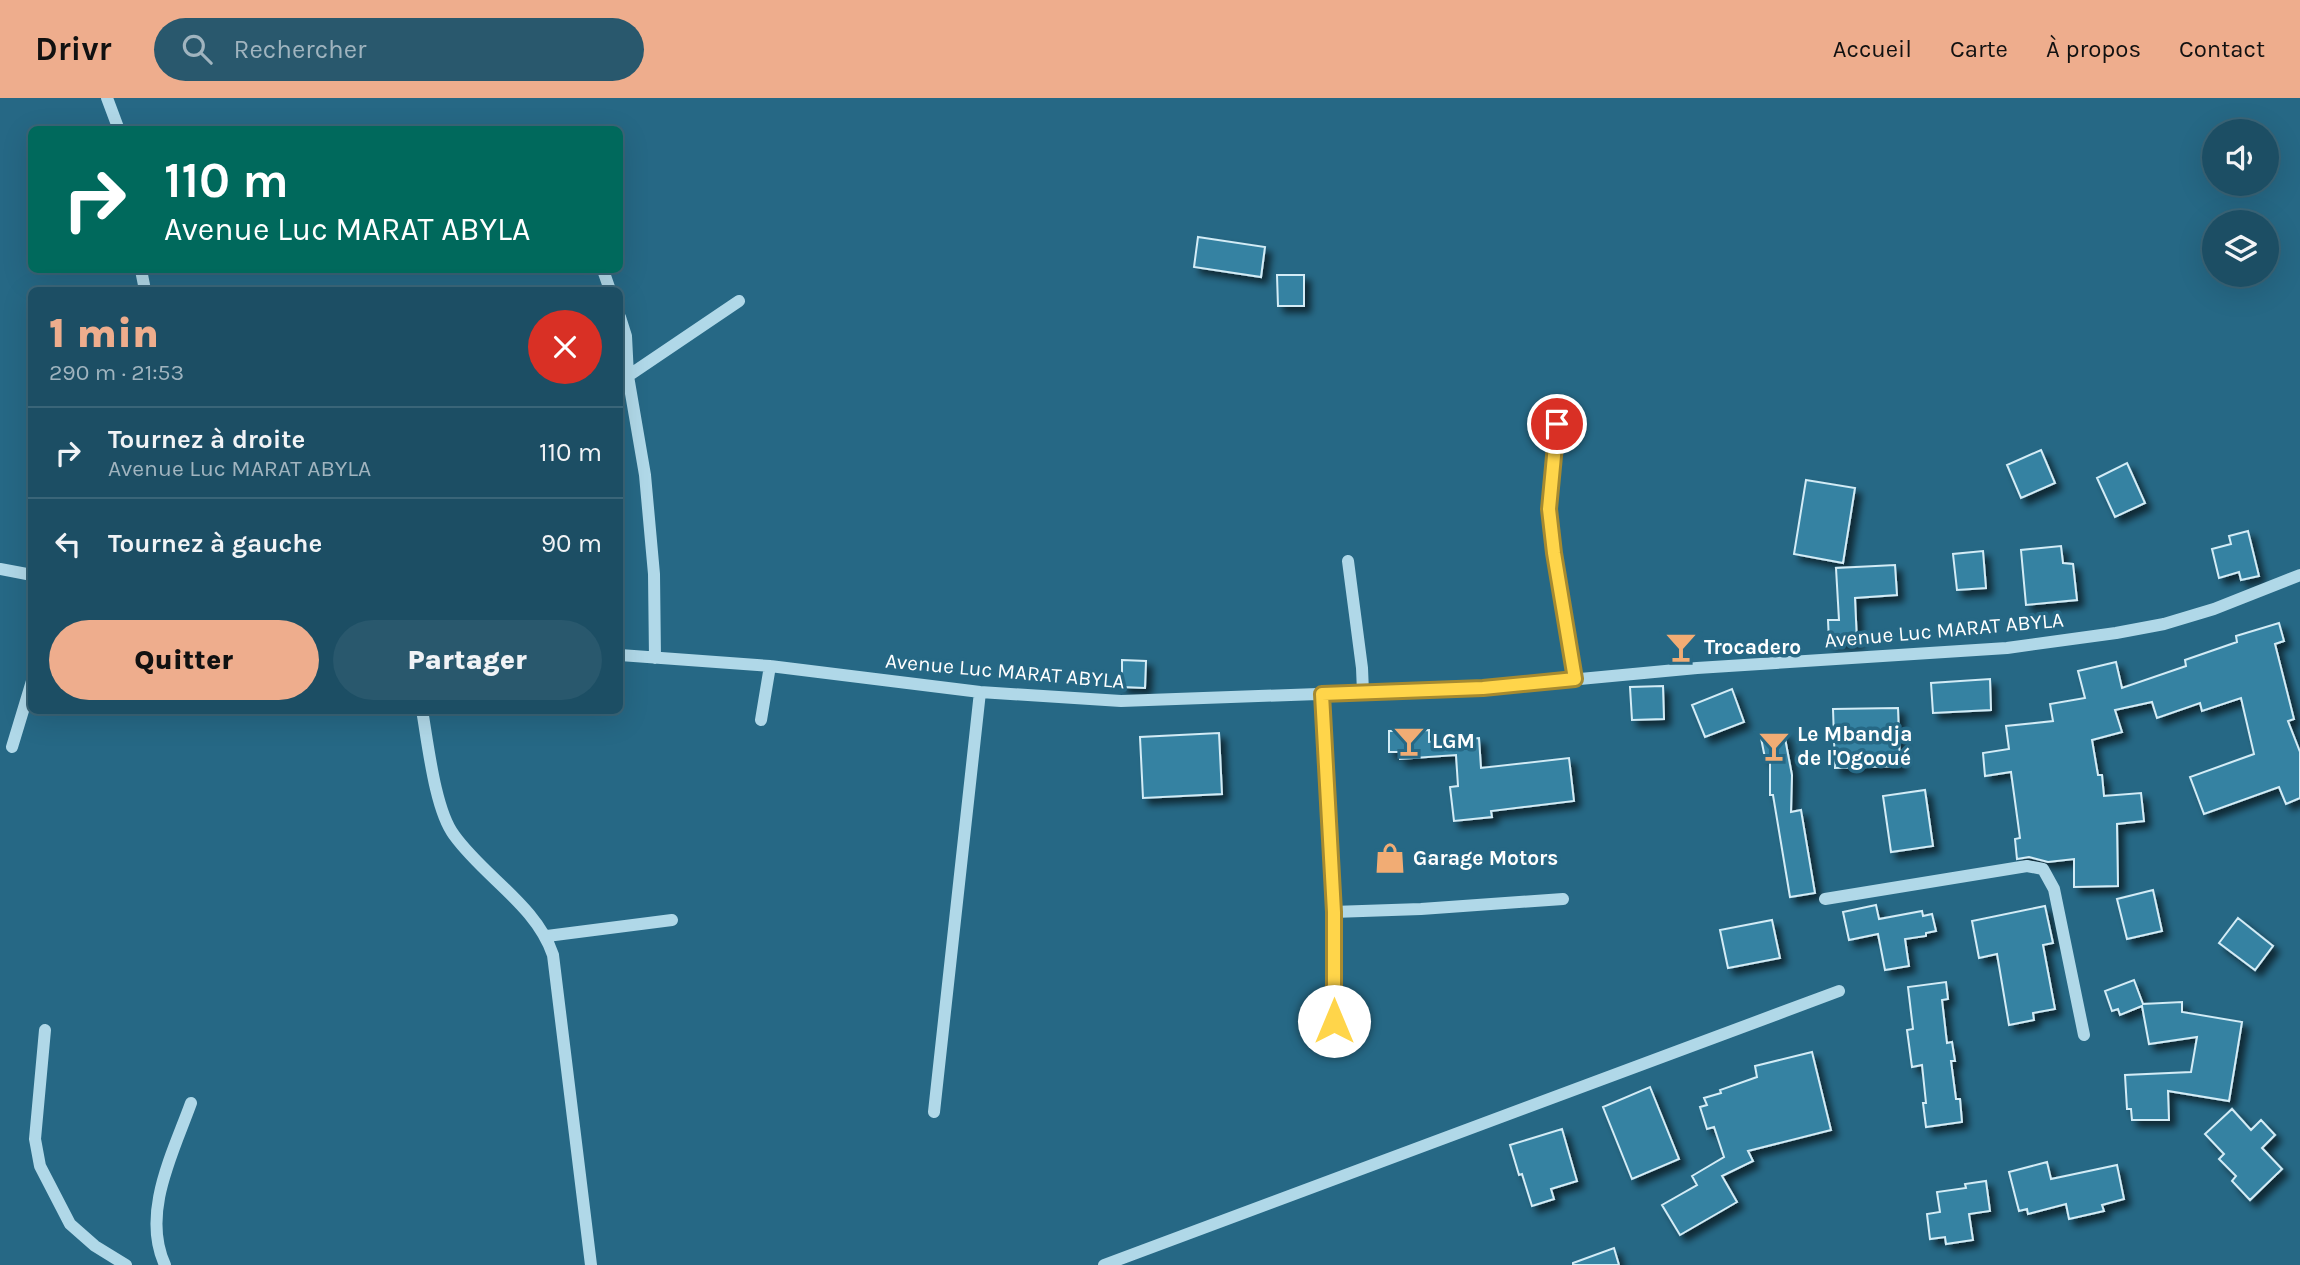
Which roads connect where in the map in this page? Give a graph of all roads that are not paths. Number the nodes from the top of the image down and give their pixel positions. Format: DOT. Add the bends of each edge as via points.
graph roads {
  1 [pos="107,98"];
  2 [pos="118,126"];
  3 [pos="739,301"];
  4 [pos="623,326"];
  5 [pos="628,376"];
  6 [pos="1557,424"];
  7 [pos="1348,561"];
  8 [pos="0,569"];
  9 [pos="28,574"];
  10 [pos="2300,575"];
  11 [pos="623,655"];
  12 [pos="655,658"];
  13 [pos="770,666"];
  14 [pos="1575,679"];
  15 [pos="979,692"];
  16 [pos="1363,692"];
  17 [pos="28,694"];
  18 [pos="1322,694"];
  19 [pos="423,714"];
  20 [pos="761,720"];
  21 [pos="12,747"];
  22 [pos="1563,899"];
  23 [pos="1825,899"];
  24 [pos="1334,912"];
  25 [pos="672,920"];
  26 [pos="547,936"];
  27 [pos="1839,991"];
  28 [pos="45,1030"];
  29 [pos="2084,1035"];
  30 [pos="1334,1049"];
  31 [pos="191,1103"];
  32 [pos="934,1112"];
  33 [pos="126,1265"];
  34 [pos="165,1265"];
  35 [pos="591,1265"];
  36 [pos="1104,1265"];
  1 -- 2 [label="street"];
  3 -- 5 [label="street"];
  4 -- 5 [label="street"];
  5 -- 12 [label="street" via="645,475"];
  6 -- 14 [label="street" via="1549,509"];
  7 -- 16 [label="street"];
  8 -- 9 [label="street"];
  10 -- 14 [label="street, Avenue Luc MARAT ABYLA" via="2214,609 2116,633 2007,648"];
  11 -- 12 [label="street, Avenue Luc MARAT ABYLA"];
  12 -- 13 [label="street, Avenue Luc MARAT ABYLA"];
  13 -- 15 [label="street, Avenue Luc MARAT ABYLA"];
  13 -- 20 [label="street"];
  14 -- 16 [label="street, Avenue Luc MARAT ABYLA"];
  15 -- 18 [label="street, Avenue Luc MARAT ABYLA" via="1121,701"];
  15 -- 32 [label="street"];
  16 -- 18 [label="street, Avenue Luc MARAT ABYLA"];
  17 -- 21 [label="street"];
  18 -- 24 [label="street"];
  19 -- 26 [label="street" via="442,815 454,836"];
  22 -- 24 [label="street"];
  23 -- 29 [label="street" via="2027,866 2043,869 2054,889"];
  24 -- 30 [label="street"];
  25 -- 26 [label="street"];
  26 -- 35 [label="street"];
  27 -- 36 [label="street"];
  28 -- 33 [label="street" via="35,1139 40,1166 70,1224"];
  31 -- 34 [label="street" via="160,1189 157,1224"];
}
